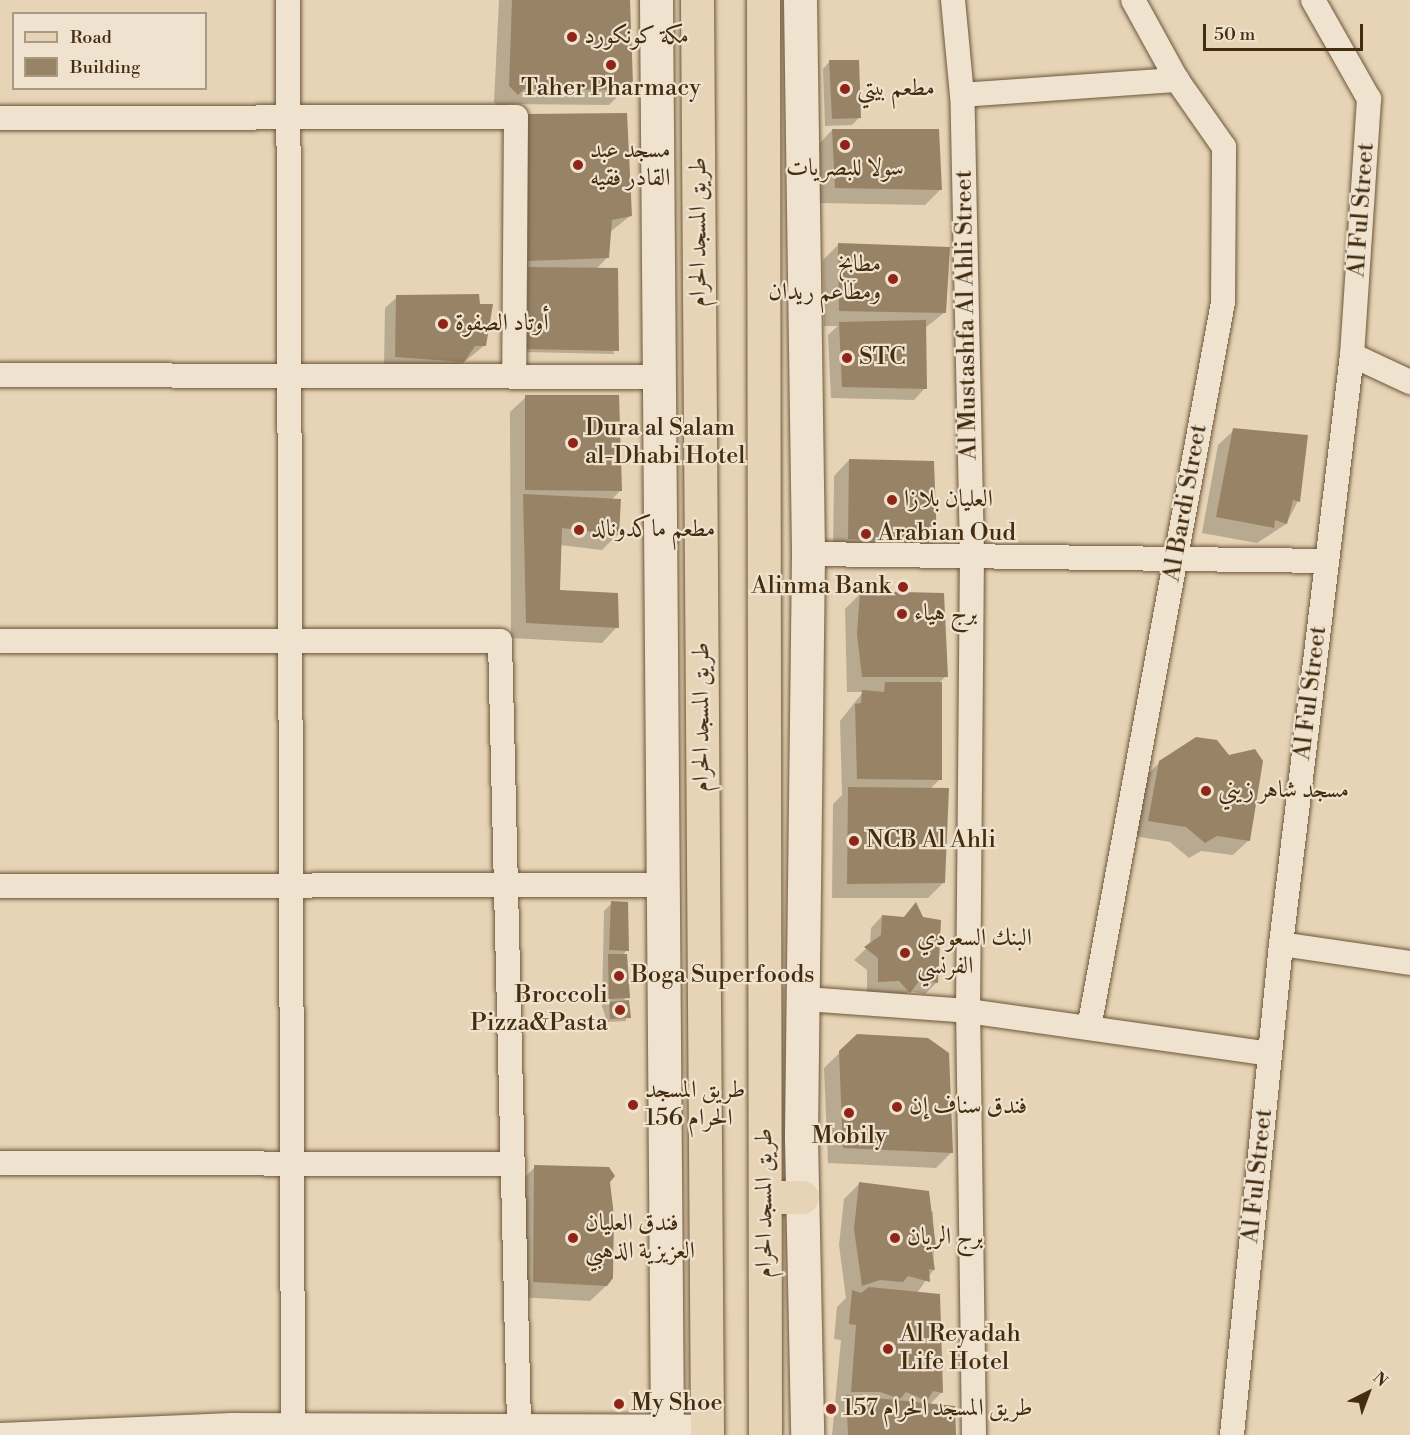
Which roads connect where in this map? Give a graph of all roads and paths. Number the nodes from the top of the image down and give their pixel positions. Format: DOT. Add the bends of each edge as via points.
graph roads {
  1 [pos="288,0"];
  2 [pos="656,0"];
  3 [pos="697,0"];
  4 [pos="763,0"];
  5 [pos="800,0"];
  6 [pos="953,0"];
  7 [pos="1133,0"];
  8 [pos="1313,0"];
  9 [pos="1177,80"];
  10 [pos="962,95"];
  11 [pos="288,117"];
  12 [pos="0,118"];
  13 [pos="1352,355"];
  14 [pos="0,375"];
  15 [pos="288,376"];
  16 [pos="514,376"];
  17 [pos="659,377"];
  18 [pos="1410,382"];
  19 [pos="808,554"];
  20 [pos="972,554"];
  21 [pos="1176,555"];
  22 [pos="1327,561"];
  23 [pos="0,641"];
  24 [pos="288,642"];
  25 [pos="288,885"];
  26 [pos="505,885"];
  27 [pos="666,885"];
  28 [pos="0,886"];
  29 [pos="1281,944"];
  30 [pos="667,952"];
  31 [pos="704,953"];
  32 [pos="1410,963"];
  33 [pos="806,999"];
  34 [pos="968,1011"];
  35 [pos="1089,1028"];
  36 [pos="1270,1054"];
  37 [pos="0,1163"];
  38 [pos="288,1164"];
  39 [pos="512,1164"];
  40 [pos="765,1197"];
  41 [pos="802,1197"];
  42 [pos="519,1426"];
  43 [pos="293,1430"];
  44 [pos="667,1431"];
  45 [pos="712,1432"];
  46 [pos="0,1435"];
  47 [pos="765,1435"];
  48 [pos="807,1435"];
  49 [pos="974,1435"];
  50 [pos="1232,1435"];
  1 -- 11 [label="street"];
  2 -- 17 [label="street"];
  3 -- 31 [label="main road, طريق المسجد الحرام"];
  4 -- 40 [label="main road, طريق المسجد الحرام"];
  5 -- 19 [label="street"];
  6 -- 10 [label="street, Al Mustashfa Al Ahli Street"];
  7 -- 9 [label="street, Al Bardi Street"];
  8 -- 13 [label="street, Al Ful Street" via="1369,99"];
  9 -- 10 [label="street"];
  9 -- 21 [label="street, Al Bardi Street" via="1224,147 1223,302"];
  10 -- 20 [label="street, Al Mustashfa Al Ahli Street"];
  11 -- 12 [label="street"];
  11 -- 15 [label="street"];
  11 -- 16 [label="street" via="516,117"];
  13 -- 18 [label="street"];
  13 -- 22 [label="street, Al Ful Street"];
  14 -- 15 [label="street"];
  15 -- 16 [label="street"];
  15 -- 24 [label="street"];
  16 -- 17 [label="street"];
  17 -- 27 [label="street"];
  19 -- 20 [label="street"];
  19 -- 33 [label="street"];
  20 -- 21 [label="street"];
  20 -- 34 [label="street, Al Mustashfa Al Ahli Street"];
  21 -- 22 [label="street"];
  21 -- 35 [label="street, Al Bardi Street"];
  22 -- 29 [label="street, Al Ful Street"];
  23 -- 24 [label="street"];
  24 -- 25 [label="street"];
  24 -- 26 [label="street" via="500,641"];
  25 -- 26 [label="street"];
  25 -- 28 [label="street"];
  25 -- 38 [label="street"];
  26 -- 27 [label="street"];
  26 -- 39 [label="street"];
  27 -- 30 [label="street"];
  29 -- 32 [label="street"];
  29 -- 36 [label="street, Al Ful Street"];
  30 -- 31 [label="street"];
  30 -- 44 [label="street"];
  31 -- 45 [label="main road, طريق المسجد الحرام"];
  33 -- 34 [label="street"];
  33 -- 41 [label="street"];
  34 -- 35 [label="street"];
  34 -- 49 [label="street, Al Mustashfa Al Ahli Street"];
  35 -- 36 [label="street"];
  36 -- 50 [label="street, Al Ful Street"];
  37 -- 38 [label="street"];
  38 -- 39 [label="street"];
  38 -- 43 [label="street"];
  39 -- 42 [label="street"];
  40 -- 41 [label="main road"];
  40 -- 47 [label="main road, طريق المسجد الحرام"];
  41 -- 48 [label="street"];
  42 -- 43 [label="street"];
  42 -- 44 [label="street"];
  43 -- 46 [label="street"];
  44 -- 45 [label="street"];
}
